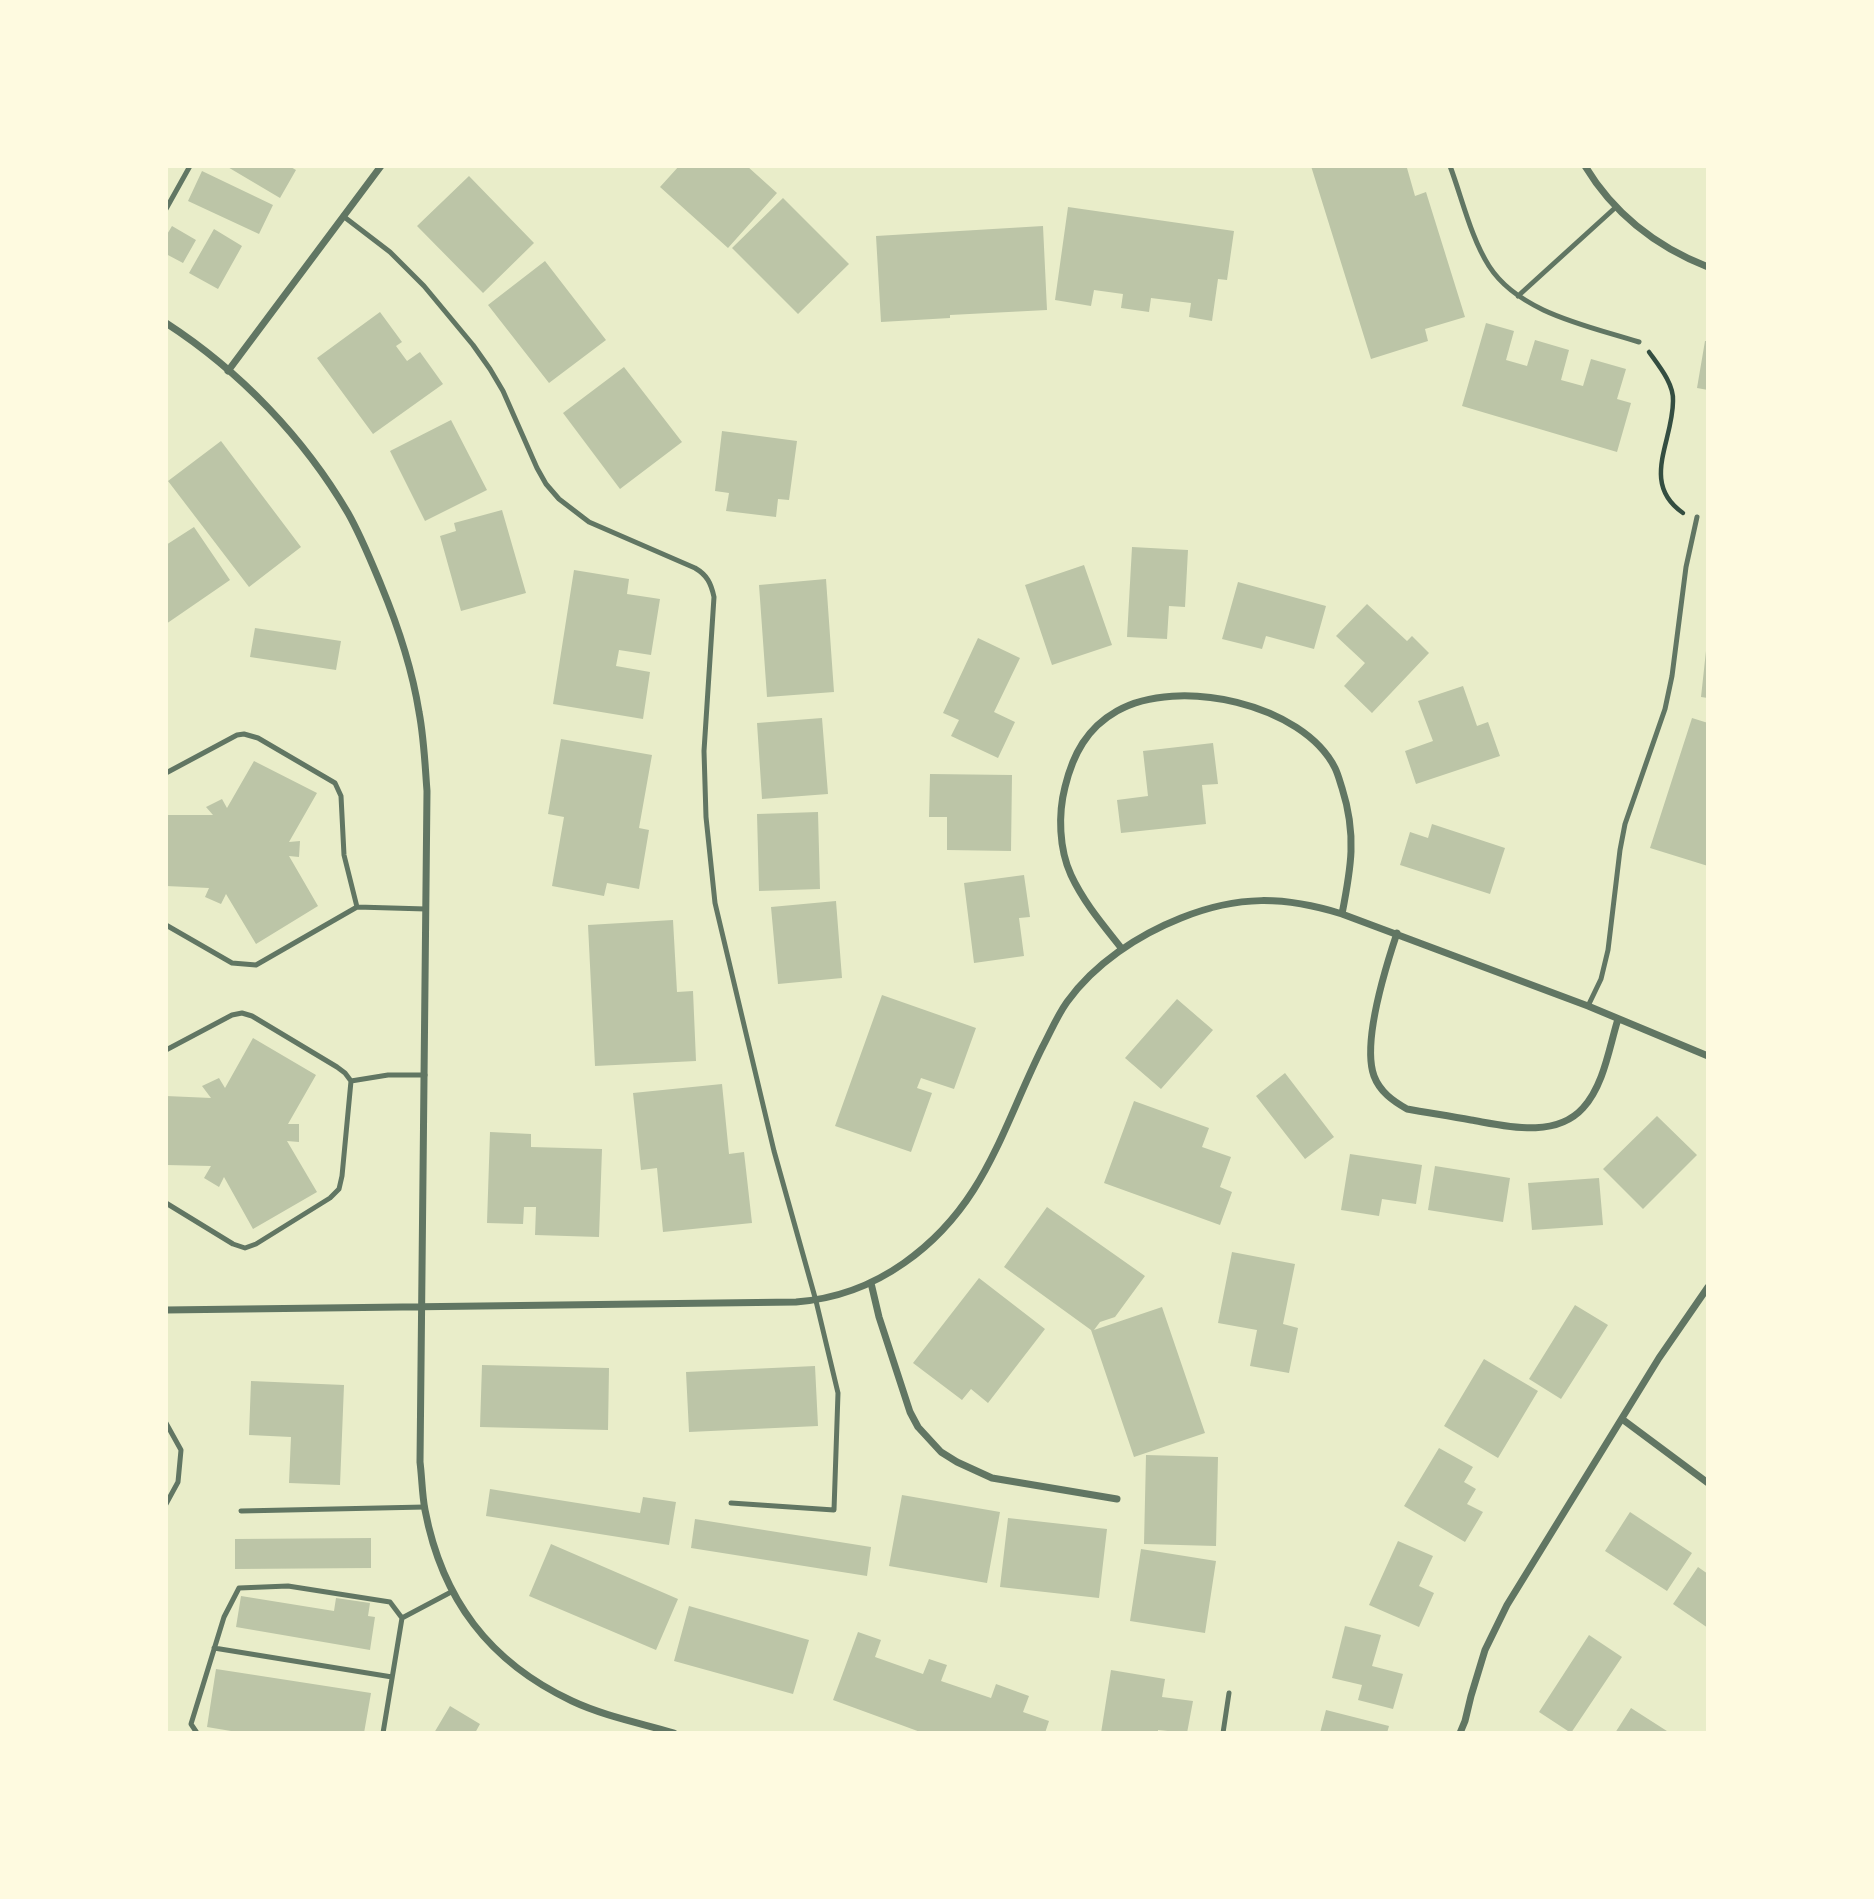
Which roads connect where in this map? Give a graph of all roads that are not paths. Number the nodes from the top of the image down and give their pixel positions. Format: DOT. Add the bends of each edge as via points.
graph roads {
  1 [pos="190,166"];
  2 [pos="381,166"];
  3 [pos="1450,166"];
  4 [pos="1585,166"];
  5 [pos="1616,207"];
  6 [pos="166,209"];
  7 [pos="343,216"];
  8 [pos="1708,267"];
  9 [pos="1518,296"];
  10 [pos="166,323"];
  11 [pos="1639,342"];
  12 [pos="228,371"];
  13 [pos="1697,517"];
  14 [pos="166,773"];
  15 [pos="357,907"];
  16 [pos="426,909"];
  17 [pos="1342,914"];
  18 [pos="166,925"];
  19 [pos="1397,933"];
  20 [pos="1122,949"];
  21 [pos="1588,1006"];
  22 [pos="1618,1019"];
  23 [pos="166,1051"];
  24 [pos="1708,1055"];
  25 [pos="425,1075"];
  26 [pos="351,1081"];
  27 [pos="166,1203"];
  28 [pos="872,1283"];
  29 [pos="1708,1287"];
  30 [pos="816,1301"];
  31 [pos="421,1307"];
  32 [pos="166,1310"];
  33 [pos="1622,1419"];
  34 [pos="166,1423"];
  35 [pos="1708,1483"];
  36 [pos="1117,1499"];
  37 [pos="731,1503"];
  38 [pos="166,1504"];
  39 [pos="425,1507"];
  40 [pos="241,1511"];
  41 [pos="453,1591"];
  42 [pos="402,1618"];
  43 [pos="214,1648"];
  44 [pos="392,1677"];
  45 [pos="1229,1693"];
  46 [pos="197,1733"];
  47 [pos="383,1733"];
  48 [pos="674,1733"];
  49 [pos="1223,1733"];
  50 [pos="1460,1733"];
  1 -- 6 [label="lane"];
  2 -- 7 [label="street"];
  3 -- 9 [label="lane" via="1478,244 1501,281"];
  4 -- 5 [label="street"];
  5 -- 8 [label="street" via="1649,237"];
  5 -- 9 [label="lane"];
  7 -- 12 [label="street"];
  7 -- 30 [label="lane" via="390,252 473,345 503,391 537,468 559,499 589,522 695,568 711,584 714,597 704,751 715,903 774,1152"];
  9 -- 11 [label="lane" via="1541,310"];
  10 -- 12 [label="street"];
  12 -- 16 [label="street" via="280,421 328,481 366,548 401,637 425,750"];
  13 -- 21 [label="lane" via="1665,709 1625,824 1608,950"];
  14 -- 15 [label="lane" via="244,734 335,783 341,796 344,855"];
  15 -- 16 [label="lane"];
  15 -- 18 [label="lane" via="256,964 232,963"];
  16 -- 25 [label="street"];
  17 -- 19 [label="street"];
  17 -- 20 [label="street" via="1286,900 1223,905 1168,923"];
  17 -- 20 [label="street" via="1350,874 1351,825 1335,769 1320,746 1298,727 1236,702 1193,697 1142,701 1118,710 1096,726 1079,748 1062,797 1060,821 1070,873"];
  19 -- 21 [label="street"];
  19 -- 22 [label="street" via="1378,1002 1371,1059 1381,1090 1407,1109 1511,1127 1550,1126 1570,1119 1594,1092"];
  20 -- 28 [label="street" via="1068,1001 962,1209 921,1252"];
  21 -- 22 [label="street"];
  22 -- 24 [label="street"];
  23 -- 26 [label="lane" via="242,1013 337,1067"];
  25 -- 26 [label="lane"];
  25 -- 31 [label="street"];
  26 -- 27 [label="lane" via="342,1176 339,1189 330,1198 245,1248"];
  28 -- 30 [label="street"];
  28 -- 36 [label="street" via="910,1412 941,1451 992,1478"];
  29 -- 33 [label="street"];
  30 -- 31 [label="street"];
  30 -- 37 [label="lane" via="838,1393 834,1510"];
  31 -- 32 [label="street"];
  31 -- 39 [label="street" via="420,1462"];
  33 -- 35 [label="street"];
  33 -- 50 [label="street" via="1507,1605 1485,1650"];
  34 -- 38 [label="lane" via="181,1450 178,1482"];
  39 -- 40 [label="lane"];
  39 -- 41 [label="street" via="433,1544"];
  41 -- 42 [label="lane"];
  41 -- 48 [label="street" via="486,1641 515,1668 574,1702"];
  42 -- 43 [label="lane" via="390,1602 288,1586 239,1588"];
  42 -- 44 [label="lane"];
  43 -- 44 [label="lane"];
  43 -- 46 [label="lane" via="191,1724"];
  44 -- 47 [label="lane"];
  45 -- 49 [label="lane"];
}
